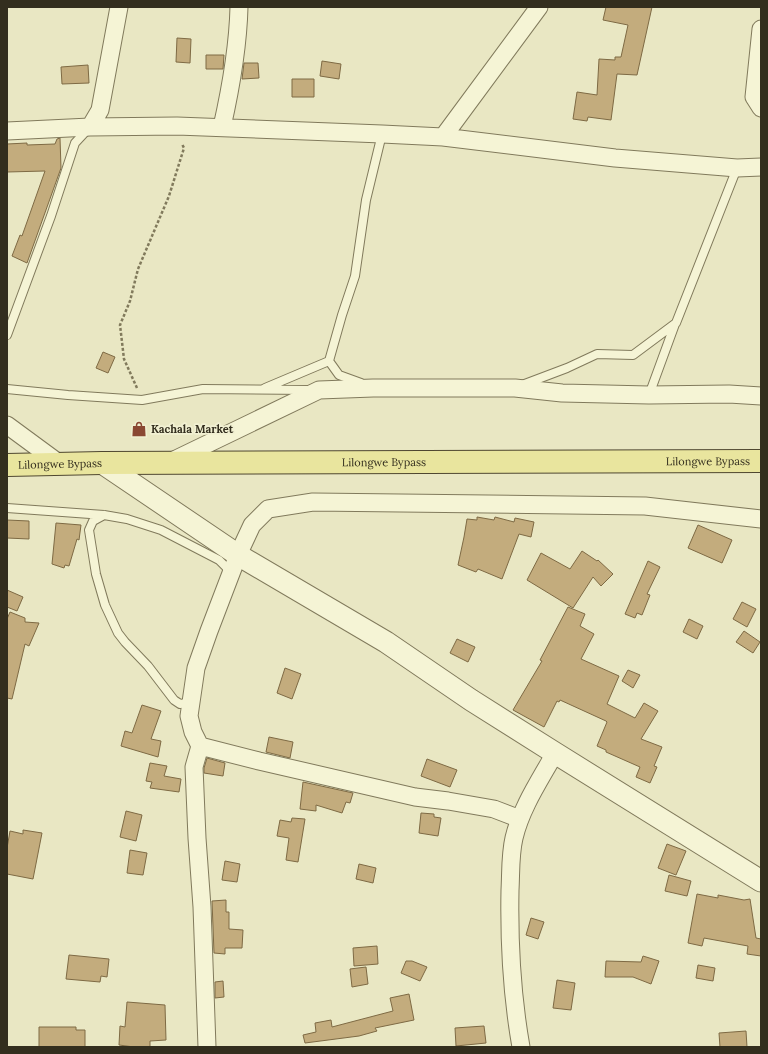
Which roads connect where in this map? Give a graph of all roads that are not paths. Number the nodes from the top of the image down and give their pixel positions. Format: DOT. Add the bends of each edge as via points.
graph roads {
  1 [pos="119,7"];
  2 [pos="239,7"];
  3 [pos="539,7"];
  4 [pos="761,29"];
  5 [pos="761,108"];
  6 [pos="90,127"];
  7 [pos="222,128"];
  8 [pos="7,131"];
  9 [pos="382,134"];
  10 [pos="443,137"];
  11 [pos="761,167"];
  12 [pos="737,168"];
  13 [pos="676,323"];
  14 [pos="7,335"];
  15 [pos="329,361"];
  16 [pos="373,388"];
  17 [pos="515,388"];
  18 [pos="7,389"];
  19 [pos="262,389"];
  20 [pos="319,390"];
  21 [pos="649,395"];
  22 [pos="761,396"];
  23 [pos="7,425"];
  24 [pos="761,461"];
  25 [pos="168,462"];
  26 [pos="102,463"];
  27 [pos="60,464"];
  28 [pos="7,465"];
  29 [pos="7,508"];
  30 [pos="104,515"];
  31 [pos="761,519"];
  32 [pos="234,565"];
  33 [pos="191,695"];
  34 [pos="200,746"];
  35 [pos="555,754"];
  36 [pos="520,819"];
  37 [pos="761,881"];
  38 [pos="207,1047"];
  39 [pos="521,1047"];
  1 -- 6 [label="street" via="100,110"];
  2 -- 7 [label="street" via="234,74"];
  3 -- 10 [label="street"];
  4 -- 5 [label="street" via="754,96"];
  6 -- 7 [label="street"];
  6 -- 8 [label="street"];
  6 -- 14 [label="lane" via="75,143"];
  7 -- 9 [label="street"];
  9 -- 10 [label="street"];
  9 -- 15 [label="lane" via="366,200 355,276"];
  10 -- 12 [label="street" via="615,158"];
  11 -- 12 [label="street"];
  12 -- 13 [label="lane"];
  13 -- 17 [label="lane" via="633,355 596,354"];
  13 -- 21 [label="lane"];
  15 -- 16 [label="lane" via="339,375"];
  15 -- 19 [label="lane"];
  16 -- 17 [label="street"];
  16 -- 20 [label="street"];
  17 -- 21 [label="street"];
  18 -- 19 [label="lane" via="142,400 203,389"];
  19 -- 20 [label="lane"];
  20 -- 25 [label="street"];
  21 -- 22 [label="street"];
  23 -- 27 [label="street"];
  24 -- 25 [label="main road, Lilongwe Bypass"];
  25 -- 26 [label="main road, Lilongwe Bypass"];
  26 -- 27 [label="main road, Lilongwe Bypass"];
  26 -- 32 [label="street"];
  27 -- 28 [label="main road, Lilongwe Bypass"];
  29 -- 30 [label="lane"];
  30 -- 32 [label="lane" via="127,518 162,530 219,560 226,567"];
  30 -- 33 [label="lane" via="93,521 89,530 96,574 105,605 118,633 174,700 180,704 187,703"];
  31 -- 32 [label="street" via="645,506 313,502 268,509 252,526"];
  32 -- 33 [label="street" via="208,631"];
  32 -- 35 [label="street" via="386,642"];
  33 -- 34 [label="street" via="188,716"];
  34 -- 36 [label="street" via="415,798 494,809"];
  34 -- 38 [label="street" via="194,767"];
  35 -- 36 [label="street"];
  35 -- 37 [label="street"];
  36 -- 39 [label="street" via="511,856 510,910 515,1009"];
}
